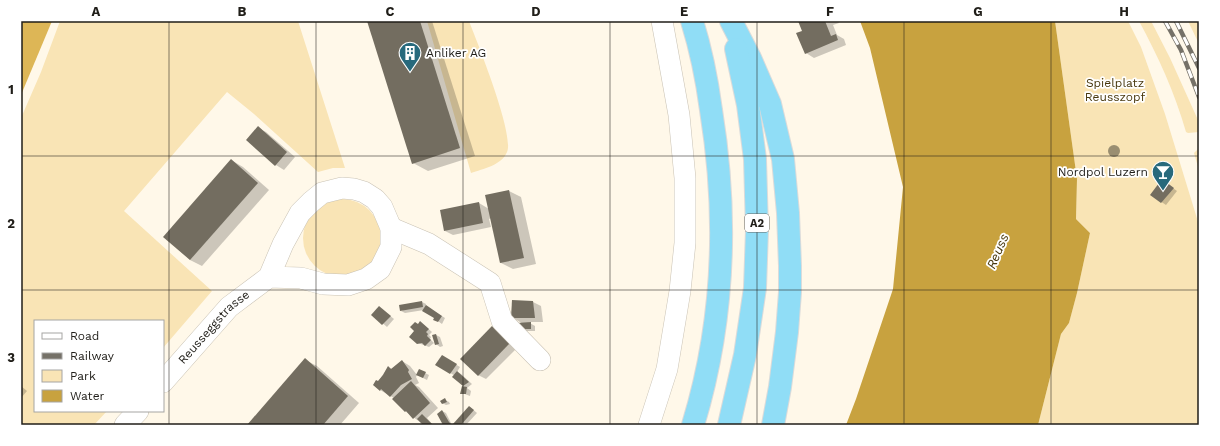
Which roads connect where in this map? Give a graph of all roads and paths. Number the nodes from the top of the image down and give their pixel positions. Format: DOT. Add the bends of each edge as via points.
graph roads {
  1 [pos="662,21"];
  2 [pos="692,21"];
  3 [pos="731,21"];
  4 [pos="391,228"];
  5 [pos="269,277"];
  6 [pos="540,360"];
  7 [pos="164,381"];
  8 [pos="137,412"];
  9 [pos="125,425"];
  10 [pos="649,425"];
  11 [pos="693,425"];
  12 [pos="729,425"];
  13 [pos="773,425"];
  1 -- 10 [label="street" via="679,115 685,170 685,242 667,369"];
  2 -- 11 [label="highway" via="706,75 717,147 721,198 719,286 710,351"];
  3 -- 12 [label="highway, A2" via="748,105 755,159 757,230 755,288 746,355"];
  3 -- 13 [label="highway" via="770,104 783,159 788,213 790,292 780,387"];
  4 -- 5 [label="street" via="391,247 380,269 366,279 348,285 323,284 301,278"];
  4 -- 5 [label="street" via="382,207 364,192 342,188 322,193 300,213"];
  4 -- 6 [label="street" via="429,244 490,283 502,321"];
  5 -- 7 [label="street, Reusseggstrasse" via="229,307"];
  8 -- 9 [label="street"];
}
